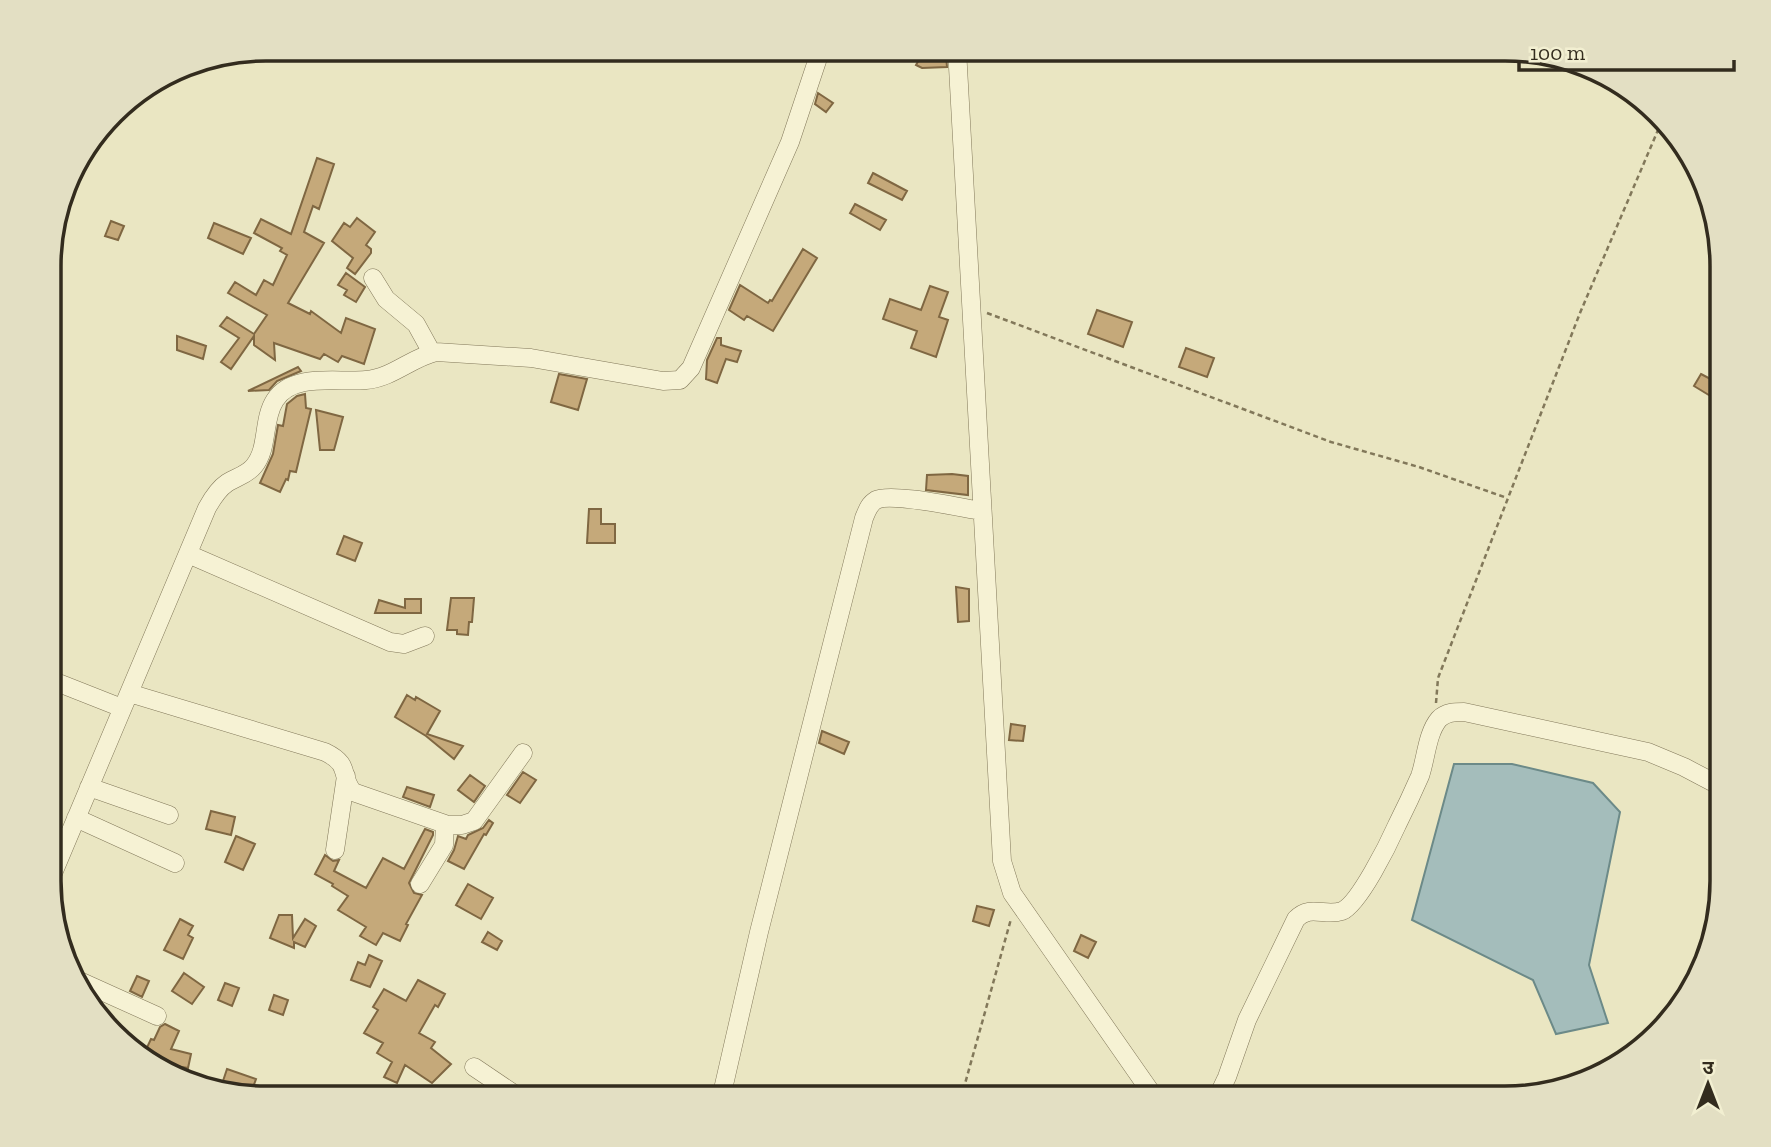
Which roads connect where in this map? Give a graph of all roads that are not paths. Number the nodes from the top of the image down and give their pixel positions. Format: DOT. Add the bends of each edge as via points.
graph roads {
  1 [pos="958,61"];
  2 [pos="817,62"];
  3 [pos="373,278"];
  4 [pos="432,353"];
  5 [pos="982,511"];
  6 [pos="188,554"];
  7 [pos="425,636"];
  8 [pos="61,684"];
  9 [pos="126,701"];
  10 [pos="523,753"];
  11 [pos="346,776"];
  12 [pos="1709,781"];
  13 [pos="89,787"];
  14 [pos="169,815"];
  15 [pos="76,818"];
  16 [pos="446,825"];
  17 [pos="335,850"];
  18 [pos="61,854"];
  19 [pos="175,863"];
  20 [pos="420,884"];
  21 [pos="91,986"];
  22 [pos="157,1016"];
  23 [pos="474,1067"];
  24 [pos="1141,1085"];
  25 [pos="1223,1085"];
  26 [pos="502,1086"];
  27 [pos="724,1086"];
  1 -- 5 [label="street"];
  2 -- 4 [label="street" via="779,167 691,368 680,380 663,382 531,358"];
  3 -- 4 [label="street" via="386,299 416,324"];
  4 -- 6 [label="street" via="382,377 303,383 283,391 270,410 260,458 252,470 217,492"];
  5 -- 24 [label="street" via="1005,876"];
  5 -- 27 [label="street" via="890,497 869,507 864,518 758,932"];
  6 -- 7 [label="street" via="390,642 404,644"];
  6 -- 9 [label="street"];
  8 -- 9 [label="street"];
  9 -- 11 [label="street" via="325,752 339,760"];
  9 -- 13 [label="street"];
  10 -- 16 [label="street" via="474,821"];
  11 -- 16 [label="street" via="353,792"];
  11 -- 17 [label="street"];
  12 -- 25 [label="street" via="1648,752 1465,712 1446,714 1430,740 1396,827 1350,905 1336,912 1305,912 1296,919 1247,1020"];
  13 -- 14 [label="street"];
  13 -- 15 [label="street"];
  15 -- 18 [label="street"];
  15 -- 19 [label="street"];
  16 -- 20 [label="street" via="444,845"];
  21 -- 22 [label="street"];
  23 -- 26 [label="street"];
}
